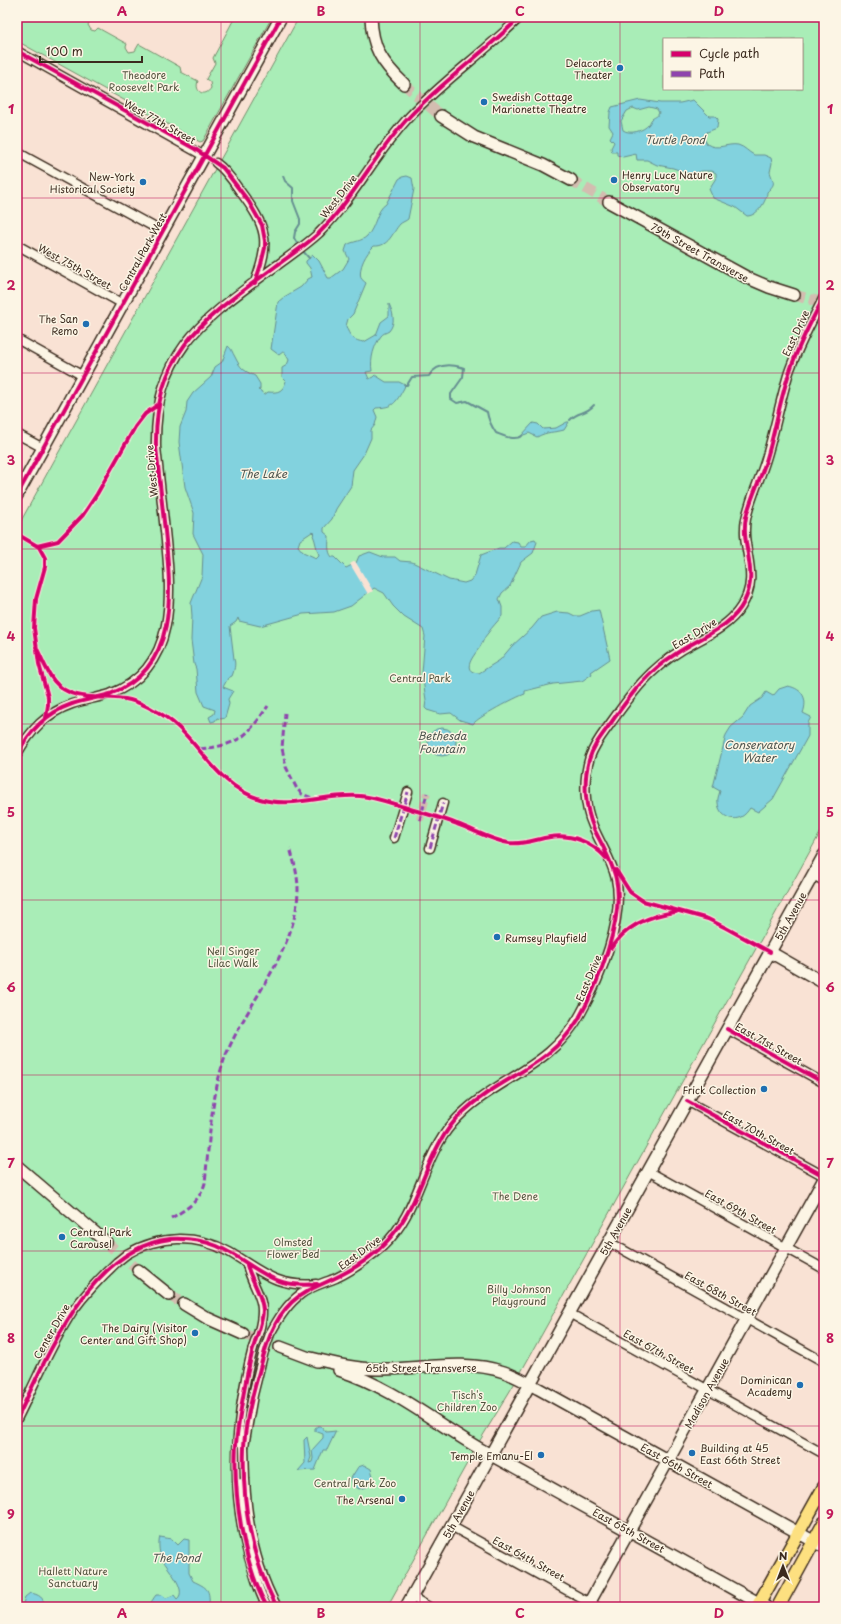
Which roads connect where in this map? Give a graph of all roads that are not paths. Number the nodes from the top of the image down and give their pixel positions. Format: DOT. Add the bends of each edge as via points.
graph roads {
  1 [pos="281,17"];
  2 [pos="371,17"];
  3 [pos="520,17"];
  4 [pos="17,51"];
  5 [pos="404,84"];
  6 [pos="441,116"];
  7 [pos="17,152"];
  8 [pos="204,156"];
  9 [pos="219,166"];
  10 [pos="571,180"];
  11 [pos="609,202"];
  12 [pos="162,232"];
  13 [pos="17,246"];
  14 [pos="255,283"];
  15 [pos="794,295"];
  16 [pos="824,297"];
  17 [pos="123,304"];
  18 [pos="17,339"];
  19 [pos="83,376"];
  20 [pos="17,434"];
  21 [pos="43,448"];
  22 [pos="17,495"];
  23 [pos="17,754"];
  24 [pos="408,792"];
  25 [pos="443,804"];
  26 [pos="394,838"];
  27 [pos="430,848"];
  28 [pos="824,855"];
  29 [pos="813,875"];
  30 [pos="824,881"];
  31 [pos="770,952"];
  32 [pos="824,983"];
  33 [pos="727,1029"];
  34 [pos="824,1083"];
  35 [pos="687,1101"];
  36 [pos="17,1166"];
  37 [pos="648,1171"];
  38 [pos="824,1177"];
  39 [pos="106,1242"];
  40 [pos="609,1242"];
  41 [pos="785,1248"];
  42 [pos="248,1265"];
  43 [pos="824,1269"];
  44 [pos="138,1270"];
  45 [pos="321,1283"];
  46 [pos="169,1295"];
  47 [pos="184,1304"];
  48 [pos="569,1313"];
  49 [pos="747,1319"];
  50 [pos="243,1334"];
  51 [pos="280,1347"];
  52 [pos="311,1358"];
  53 [pos="824,1362"];
  54 [pos="530,1384"];
  55 [pos="708,1390"];
  56 [pos="18,1418"];
  57 [pos="240,1446"];
  58 [pos="490,1454"];
  59 [pos="824,1454"];
  60 [pos="668,1461"];
  61 [pos="241,1479"];
  62 [pos="824,1487"];
  63 [pos="824,1523"];
  64 [pos="451,1526"];
  65 [pos="629,1530"];
  66 [pos="798,1533"];
  67 [pos="819,1544"];
  68 [pos="409,1602"];
  69 [pos="591,1606"];
  70 [pos="761,1606"];
  71 [pos="267,1607"];
  72 [pos="276,1607"];
  73 [pos="429,1607"];
  74 [pos="778,1607"];
  1 -- 8 [label="main road, Central Park West"];
  2 -- 5 [label="main road" via="377,52 386,66"];
  3 -- 14 [label="street, West Drive" via="437,89 410,116 319,233"];
  4 -- 8 [label="street, West 77th Street"];
  6 -- 10 [label="main road" via="474,137"];
  7 -- 12 [label="street"];
  8 -- 12 [label="main road, Central Park West"];
  9 -- 14 [label="street" via="249,202 262,225 266,241"];
  11 -- 15 [label="main road, 79th Street Transverse" via="748,278"];
  12 -- 17 [label="main road, Central Park West"];
  13 -- 17 [label="street, West 75th Street"];
  14 -- 23 [label="street, West Drive" via="209,317 195,331 172,364 162,393 157,414 156,447 169,571 169,603 164,631 155,655 143,673 123,688 98,698 72,704 46,718 30,733"];
  16 -- 45 [label="street, East Drive" via="791,368 747,516 745,535 751,573 745,600 729,621 677,652 651,672 638,685 592,751 586,783 586,800 590,818 611,863 618,891 614,927 607,953 578,1020 555,1048 535,1064 476,1101 448,1129 436,1148 414,1200 397,1230 382,1246 359,1264"];
  17 -- 19 [label="main road, Central Park West"];
  18 -- 19 [label="street"];
  19 -- 21 [label="main road, Central Park West"];
  20 -- 21 [label="street"];
  21 -- 22 [label="main road, Central Park West"];
  24 -- 26 [label="street"];
  25 -- 27 [label="street"];
  28 -- 29 [label="main road, 5th Avenue"];
  29 -- 30 [label="street"];
  29 -- 31 [label="main road, 5th Avenue"];
  31 -- 32 [label="main road"];
  31 -- 33 [label="main road, 5th Avenue"];
  33 -- 34 [label="street, East 71st Street"];
  33 -- 35 [label="main road, 5th Avenue"];
  35 -- 37 [label="main road, 5th Avenue"];
  35 -- 38 [label="street, East 70th Street"];
  36 -- 39 [label="main road"];
  37 -- 40 [label="main road, 5th Avenue"];
  37 -- 41 [label="street, East 69th Street"];
  38 -- 41 [label="main road, Madison Avenue"];
  40 -- 48 [label="main road, 5th Avenue"];
  40 -- 49 [label="street, East 68th Street"];
  41 -- 43 [label="street, East 69th Street"];
  41 -- 49 [label="main road, Madison Avenue"];
  42 -- 45 [label="street" via="284,1282"];
  42 -- 56 [label="street, Center Drive, bridge" via="214,1245 188,1239 157,1241 127,1254 88,1292 72,1312 57,1337"];
  42 -- 57 [label="street, bridge" via="262,1304 262,1316 242,1400"];
  44 -- 46 [label="main road"];
  45 -- 57 [label="street, East Drive, bridge" via="302,1293 288,1306 270,1334"];
  47 -- 50 [label="main road"];
  48 -- 54 [label="main road, 5th Avenue"];
  48 -- 55 [label="street, East 67th Street"];
  49 -- 53 [label="street, East 68th Street"];
  49 -- 55 [label="main road, Madison Avenue"];
  51 -- 52 [label="main road, 65th Street Transverse"];
  52 -- 54 [label="main road, 65th Street Transverse" via="367,1369 468,1365 494,1369"];
  52 -- 58 [label="main road, 65th Street Transverse" via="371,1382 408,1402"];
  54 -- 58 [label="main road, 5th Avenue"];
  54 -- 60 [label="main road, East 66th Street"];
  55 -- 59 [label="street, East 67th Street"];
  55 -- 60 [label="main road, Madison Avenue"];
  57 -- 61 [label="street, East Drive, bridge"];
  58 -- 64 [label="main road, 5th Avenue"];
  58 -- 65 [label="main road, East 65th Street"];
  60 -- 65 [label="main road, Madison Avenue"];
  60 -- 66 [label="main road, East 66th Street"];
  61 -- 71 [label="street" via="240,1516 247,1554"];
  61 -- 72 [label="street, East Drive" via="260,1572"];
  62 -- 66 [label="main road"];
  63 -- 67 [label="main road"];
  64 -- 68 [label="main road, 5th Avenue"];
  64 -- 69 [label="street, East 64th Street"];
  65 -- 69 [label="main road, Madison Avenue"];
  65 -- 70 [label="main road, East 65th Street"];
  66 -- 67 [label="main road, East 66th Street"];
  66 -- 70 [label="main road"];
  67 -- 74 [label="main road"];
  68 -- 73 [label="street"];
}
